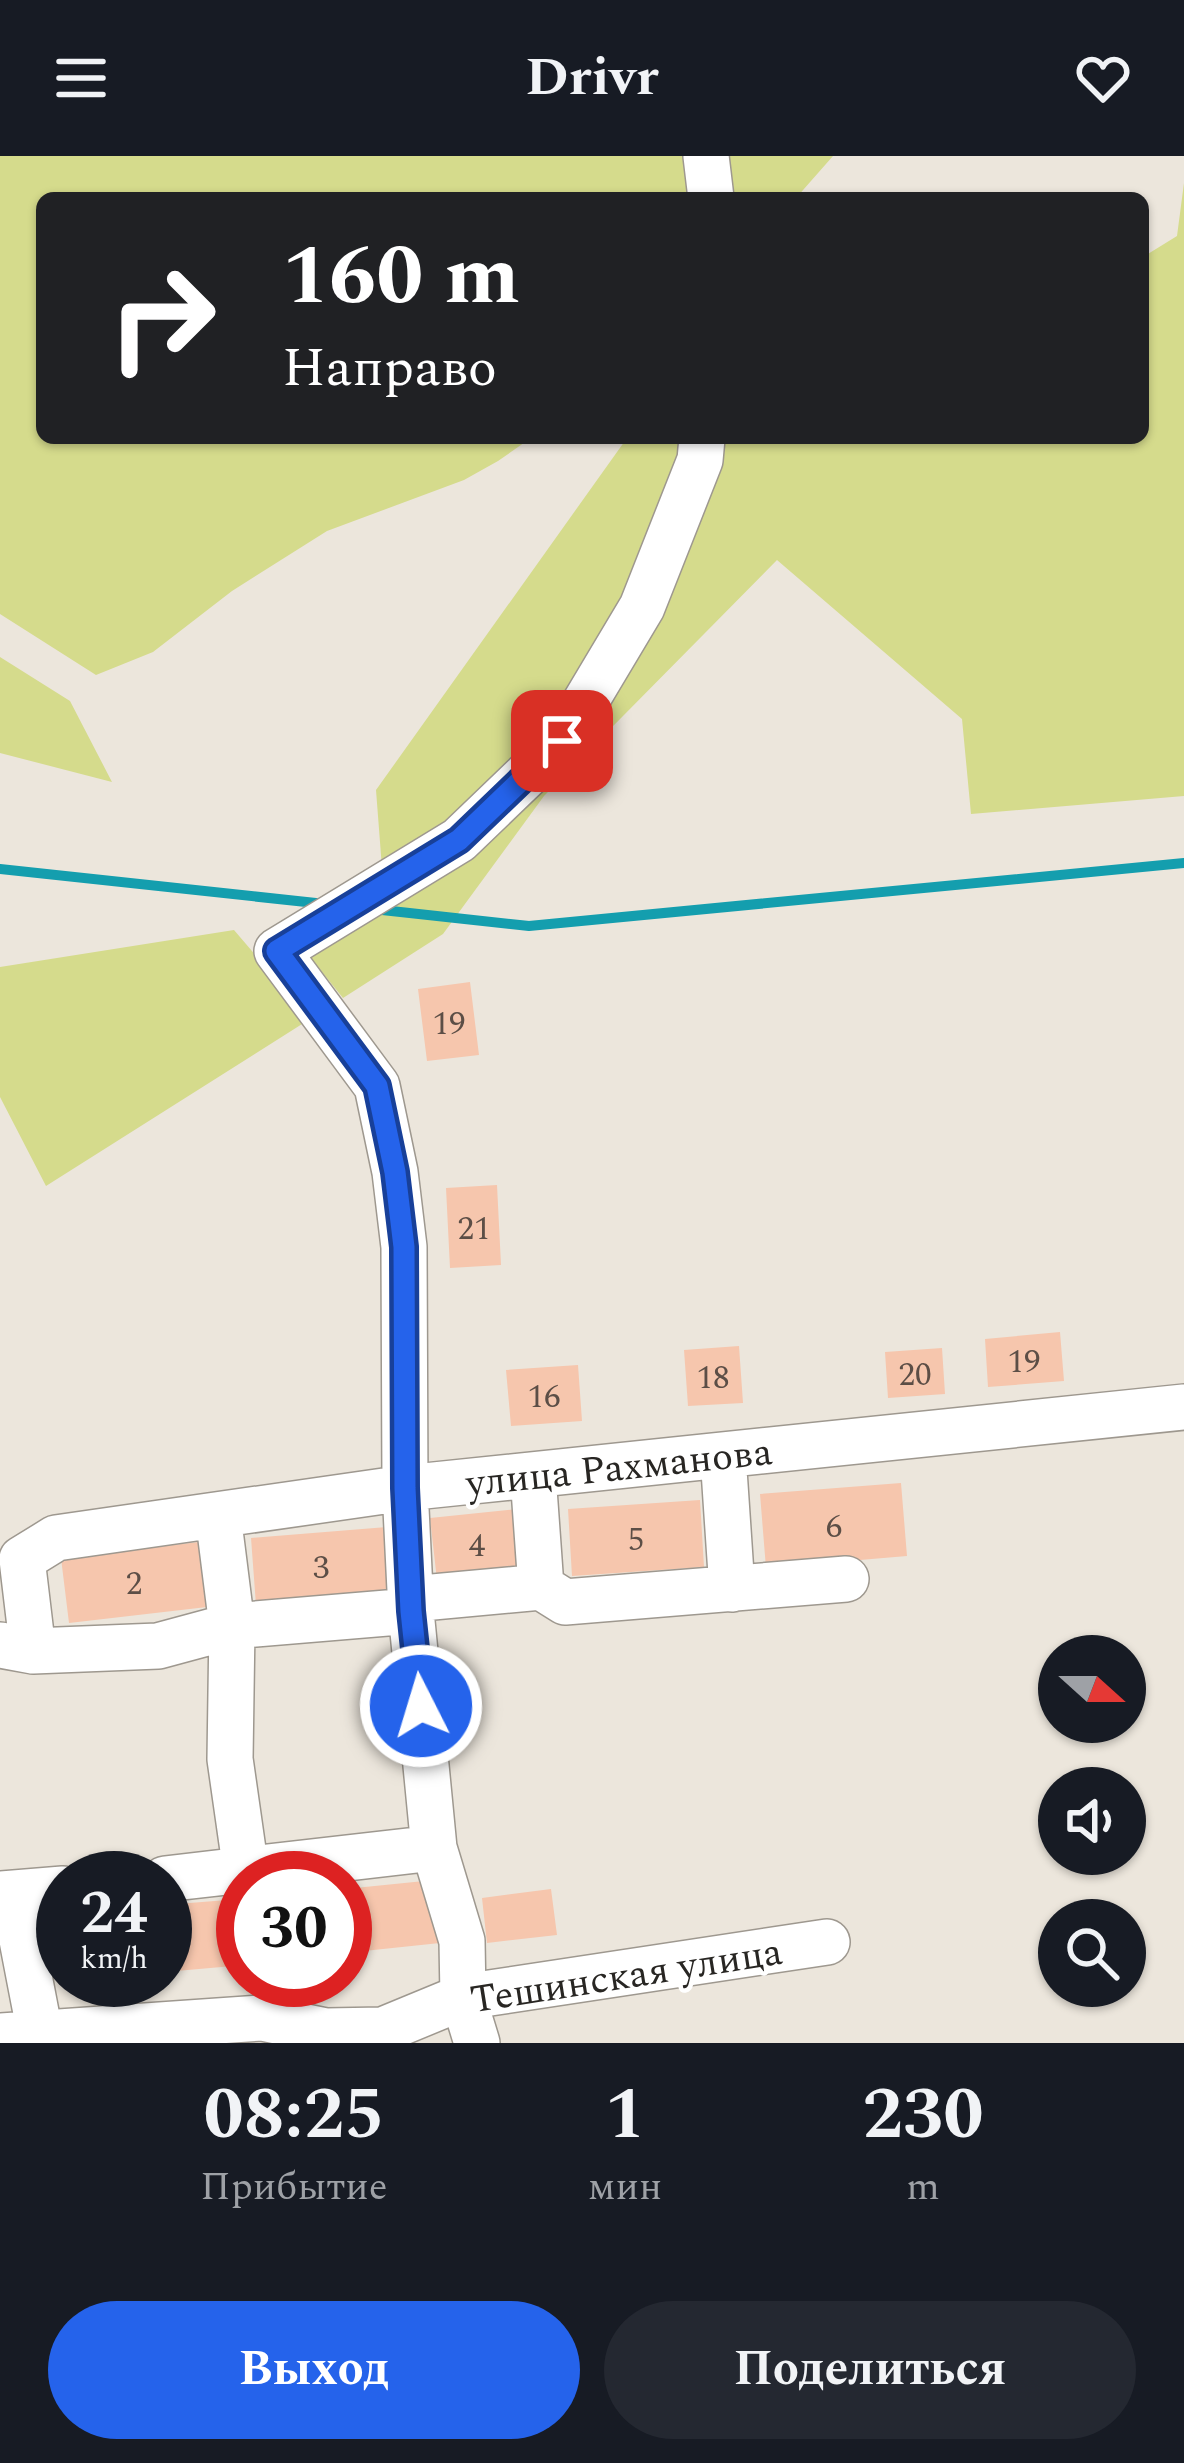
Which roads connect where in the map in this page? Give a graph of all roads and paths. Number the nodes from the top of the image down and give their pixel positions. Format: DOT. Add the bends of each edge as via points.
graph roads {
  1 [pos="706,156"];
  2 [pos="711,192"];
  3 [pos="701,444"];
  4 [pos="1184,1407"];
  5 [pos="723,1455"];
  6 [pos="533,1474"];
  7 [pos="405,1488"];
  8 [pos="218,1515"];
  9 [pos="845,1580"];
  10 [pos="541,1587"];
  11 [pos="732,1589"];
  12 [pos="411,1605"];
  13 [pos="232,1626"];
  14 [pos="16,1648"];
  15 [pos="434,1848"];
  16 [pos="244,1851"];
  17 [pos="372,1857"];
  18 [pos="36,1891"];
  19 [pos="6,1894"];
  20 [pos="827,1942"];
  21 [pos="463,1997"];
  22 [pos="216,2005"];
  23 [pos="276,2007"];
  24 [pos="20,2034"];
  25 [pos="477,2043"];
  1 -- 2 [label="street"];
  3 -- 7 [label="street" via="642,607 562,741 459,840 277,951 377,1086 404,1247"];
  4 -- 5 [label="street, улица Рахманова"];
  5 -- 6 [label="street, улица Рахманова"];
  5 -- 11 [label="street"];
  6 -- 7 [label="street, улица Рахманова"];
  6 -- 10 [label="street"];
  7 -- 8 [label="street, улица Рахманова"];
  7 -- 12 [label="street"];
  8 -- 13 [label="street"];
  8 -- 14 [label="street, улица Рахманова" via="56,1538 22,1559"];
  9 -- 11 [label="street"];
  10 -- 11 [label="street" via="565,1602"];
  10 -- 12 [label="street"];
  12 -- 13 [label="street"];
  12 -- 15 [label="street"];
  13 -- 14 [label="street" via="158,1646"];
  13 -- 16 [label="street" via="230,1759"];
  15 -- 17 [label="street"];
  15 -- 21 [label="street" via="462,1941"];
  18 -- 19 [label="street"];
  19 -- 24 [label="street"];
  20 -- 21 [label="street, Тешинская улица"];
  21 -- 23 [label="street, Тешинская улица" via="383,2030 326,2031"];
  21 -- 25 [label="street"];
  22 -- 24 [label="street, Тешинская улица"];
}
